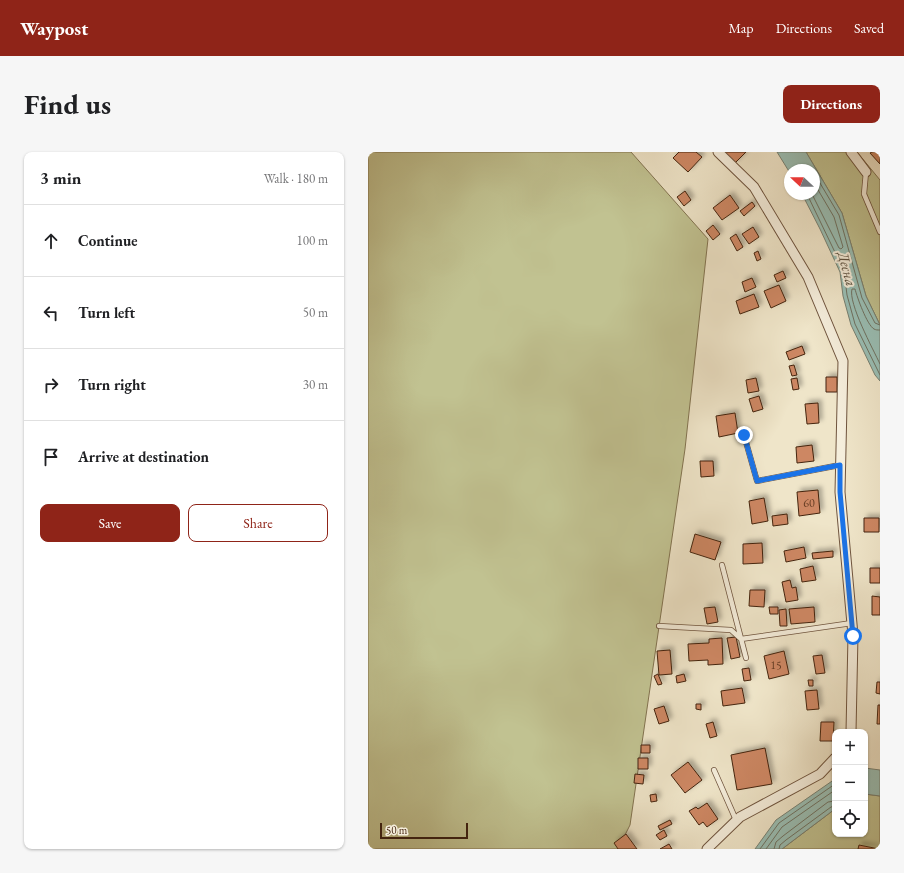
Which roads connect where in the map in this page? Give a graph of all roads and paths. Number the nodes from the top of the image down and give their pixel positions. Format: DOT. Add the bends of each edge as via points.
graph roads {
  1 [pos="718,152"];
  2 [pos="851,152"];
  3 [pos="866,172"];
  4 [pos="880,232"];
  5 [pos="744,435"];
  6 [pos="840,465"];
  7 [pos="722,565"];
  8 [pos="852,623"];
  9 [pos="659,626"];
  10 [pos="742,639"];
  11 [pos="746,658"];
  12 [pos="850,729"];
  13 [pos="832,761"];
  14 [pos="714,770"];
  15 [pos="736,820"];
  16 [pos="707,849"];
  1 -- 6 [label="street" via="754,187 808,277 843,361"];
  2 -- 3 [label="street"];
  3 -- 4 [label="lane" via="864,194"];
  5 -- 6 [label="lane" via="757,481"];
  6 -- 8 [label="street" via="840,492"];
  7 -- 10 [label="lane"];
  8 -- 10 [label="lane"];
  8 -- 12 [label="street"];
  9 -- 10 [label="lane" via="732,630"];
  10 -- 11 [label="lane"];
  13 -- 15 [label="street" via="820,774"];
  14 -- 15 [label="lane"];
  15 -- 16 [label="street"];
}
